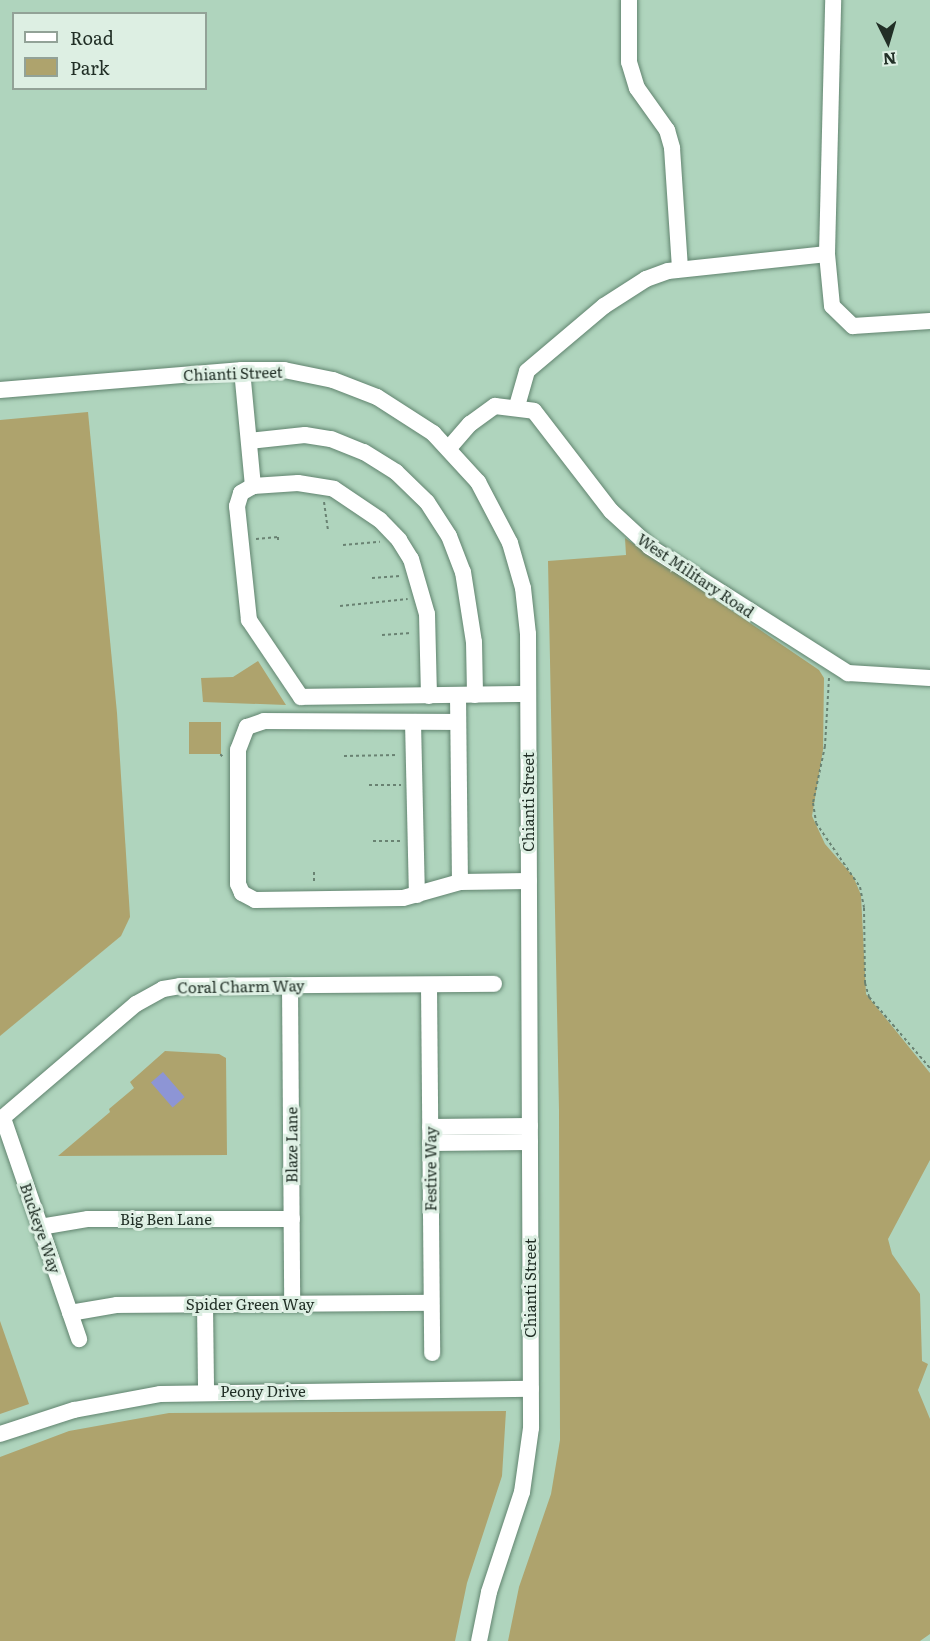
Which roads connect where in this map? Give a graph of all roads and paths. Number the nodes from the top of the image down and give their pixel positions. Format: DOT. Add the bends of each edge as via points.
graph roads {
  1 [pos="629,0"];
  2 [pos="833,0"];
  3 [pos="827,254"];
  4 [pos="680,269"];
  5 [pos="930,321"];
  6 [pos="242,370"];
  7 [pos="0,390"];
  8 [pos="517,406"];
  9 [pos="249,441"];
  10 [pos="449,448"];
  11 [pos="253,486"];
  12 [pos="324,502"];
  13 [pos="328,532"];
  14 [pos="250,539"];
  15 [pos="278,540"];
  16 [pos="383,541"];
  17 [pos="343,544"];
  18 [pos="403,576"];
  19 [pos="372,578"];
  20 [pos="411,599"];
  21 [pos="340,606"];
  22 [pos="417,632"];
  23 [pos="382,635"];
  24 [pos="830,664"];
  25 [pos="930,678"];
  26 [pos="528,694"];
  27 [pos="458,695"];
  28 [pos="475,695"];
  29 [pos="429,696"];
  30 [pos="413,722"];
  31 [pos="458,722"];
  32 [pos="403,755"];
  33 [pos="344,756"];
  34 [pos="369,784"];
  35 [pos="404,785"];
  36 [pos="374,841"];
  37 [pos="404,841"];
  38 [pos="314,872"];
  39 [pos="529,881"];
  40 [pos="460,882"];
  41 [pos="314,889"];
  42 [pos="417,895"];
  43 [pos="494,984"];
  44 [pos="429,985"];
  45 [pos="290,986"];
  46 [pos="930,1068"];
  47 [pos="1,1119"];
  48 [pos="530,1134"];
  49 [pos="430,1135"];
  50 [pos="292,1219"];
  51 [pos="40,1227"];
  52 [pos="431,1303"];
  53 [pos="205,1304"];
  54 [pos="292,1304"];
  55 [pos="70,1313"];
  56 [pos="79,1339"];
  57 [pos="432,1353"];
  58 [pos="531,1389"];
  59 [pos="206,1392"];
  60 [pos="0,1434"];
  61 [pos="479,1641"];
  1 -- 4 [label="street" via="629,62 637,88 667,130 672,148"];
  2 -- 3 [label="street"];
  3 -- 4 [label="street"];
  3 -- 5 [label="street" via="832,306 853,326"];
  4 -- 8 [label="street" via="646,279 604,306 552,349 527,371"];
  6 -- 7 [label="street, Chianti Street"];
  6 -- 9 [label="street"];
  6 -- 10 [label="street, Chianti Street" via="309,374 356,388 397,407"];
  8 -- 10 [label="street" via="495,406 470,424"];
  8 -- 24 [label="street, West Military Road" via="534,411 633,533"];
  9 -- 11 [label="street"];
  9 -- 28 [label="street" via="305,435 331,439 364,452 396,472 427,502 449,536 463,572 474,642"];
  10 -- 26 [label="street, Chianti Street" via="490,501 518,565 526,611"];
  11 -- 29 [label="street" via="298,483 334,489 380,520 399,540 411,559 427,614"];
  11 -- 29 [label="street" via="241,493 237,507 249,620 301,697"];
  12 -- 13 [label="path"];
  14 -- 15 [label="path"];
  16 -- 17 [label="path"];
  18 -- 19 [label="path"];
  20 -- 21 [label="path"];
  22 -- 23 [label="path"];
  24 -- 25 [label="street, West Military Road" via="863,677"];
  24 -- 46 [label="path" via="826,730 814,813 820,831 860,887 869,997"];
  26 -- 28 [label="street"];
  26 -- 39 [label="street, Chianti Street"];
  27 -- 28 [label="street"];
  27 -- 29 [label="street"];
  27 -- 31 [label="street"];
  30 -- 31 [label="street"];
  30 -- 42 [label="street"];
  30 -- 42 [label="street" via="264,721 247,728 238,750 238,884 246,897 255,900"];
  31 -- 40 [label="street"];
  32 -- 33 [label="path"];
  34 -- 35 [label="path"];
  36 -- 37 [label="path"];
  38 -- 41 [label="path"];
  39 -- 40 [label="street"];
  39 -- 48 [label="street, Chianti Street"];
  40 -- 42 [label="street"];
  43 -- 44 [label="street, Coral Charm Way"];
  44 -- 45 [label="street, Coral Charm Way"];
  44 -- 49 [label="street, Festive Way"];
  45 -- 47 [label="street, Coral Charm Way" via="180,986 153,993"];
  45 -- 50 [label="street, Blaze Lane"];
  47 -- 51 [label="street, Buckeye Way"];
  48 -- 49 [label="street"];
  48 -- 58 [label="street, Chianti Street"];
  49 -- 52 [label="street, Festive Way"];
  50 -- 51 [label="street, Big Ben Lane" via="88,1219"];
  50 -- 54 [label="street, Blaze Lane"];
  51 -- 55 [label="street, Buckeye Way"];
  52 -- 54 [label="street, Spider Green Way"];
  52 -- 57 [label="street, Festive Way"];
  53 -- 54 [label="street, Spider Green Way"];
  53 -- 55 [label="street, Spider Green Way" via="105,1305"];
  53 -- 59 [label="street"];
  55 -- 56 [label="street, Buckeye Way"];
  58 -- 59 [label="street, Peony Drive"];
  58 -- 61 [label="street, Chianti Street" via="529,1449 522,1492 489,1592"];
  59 -- 60 [label="street, Peony Drive" via="103,1403 44,1417"];
}
